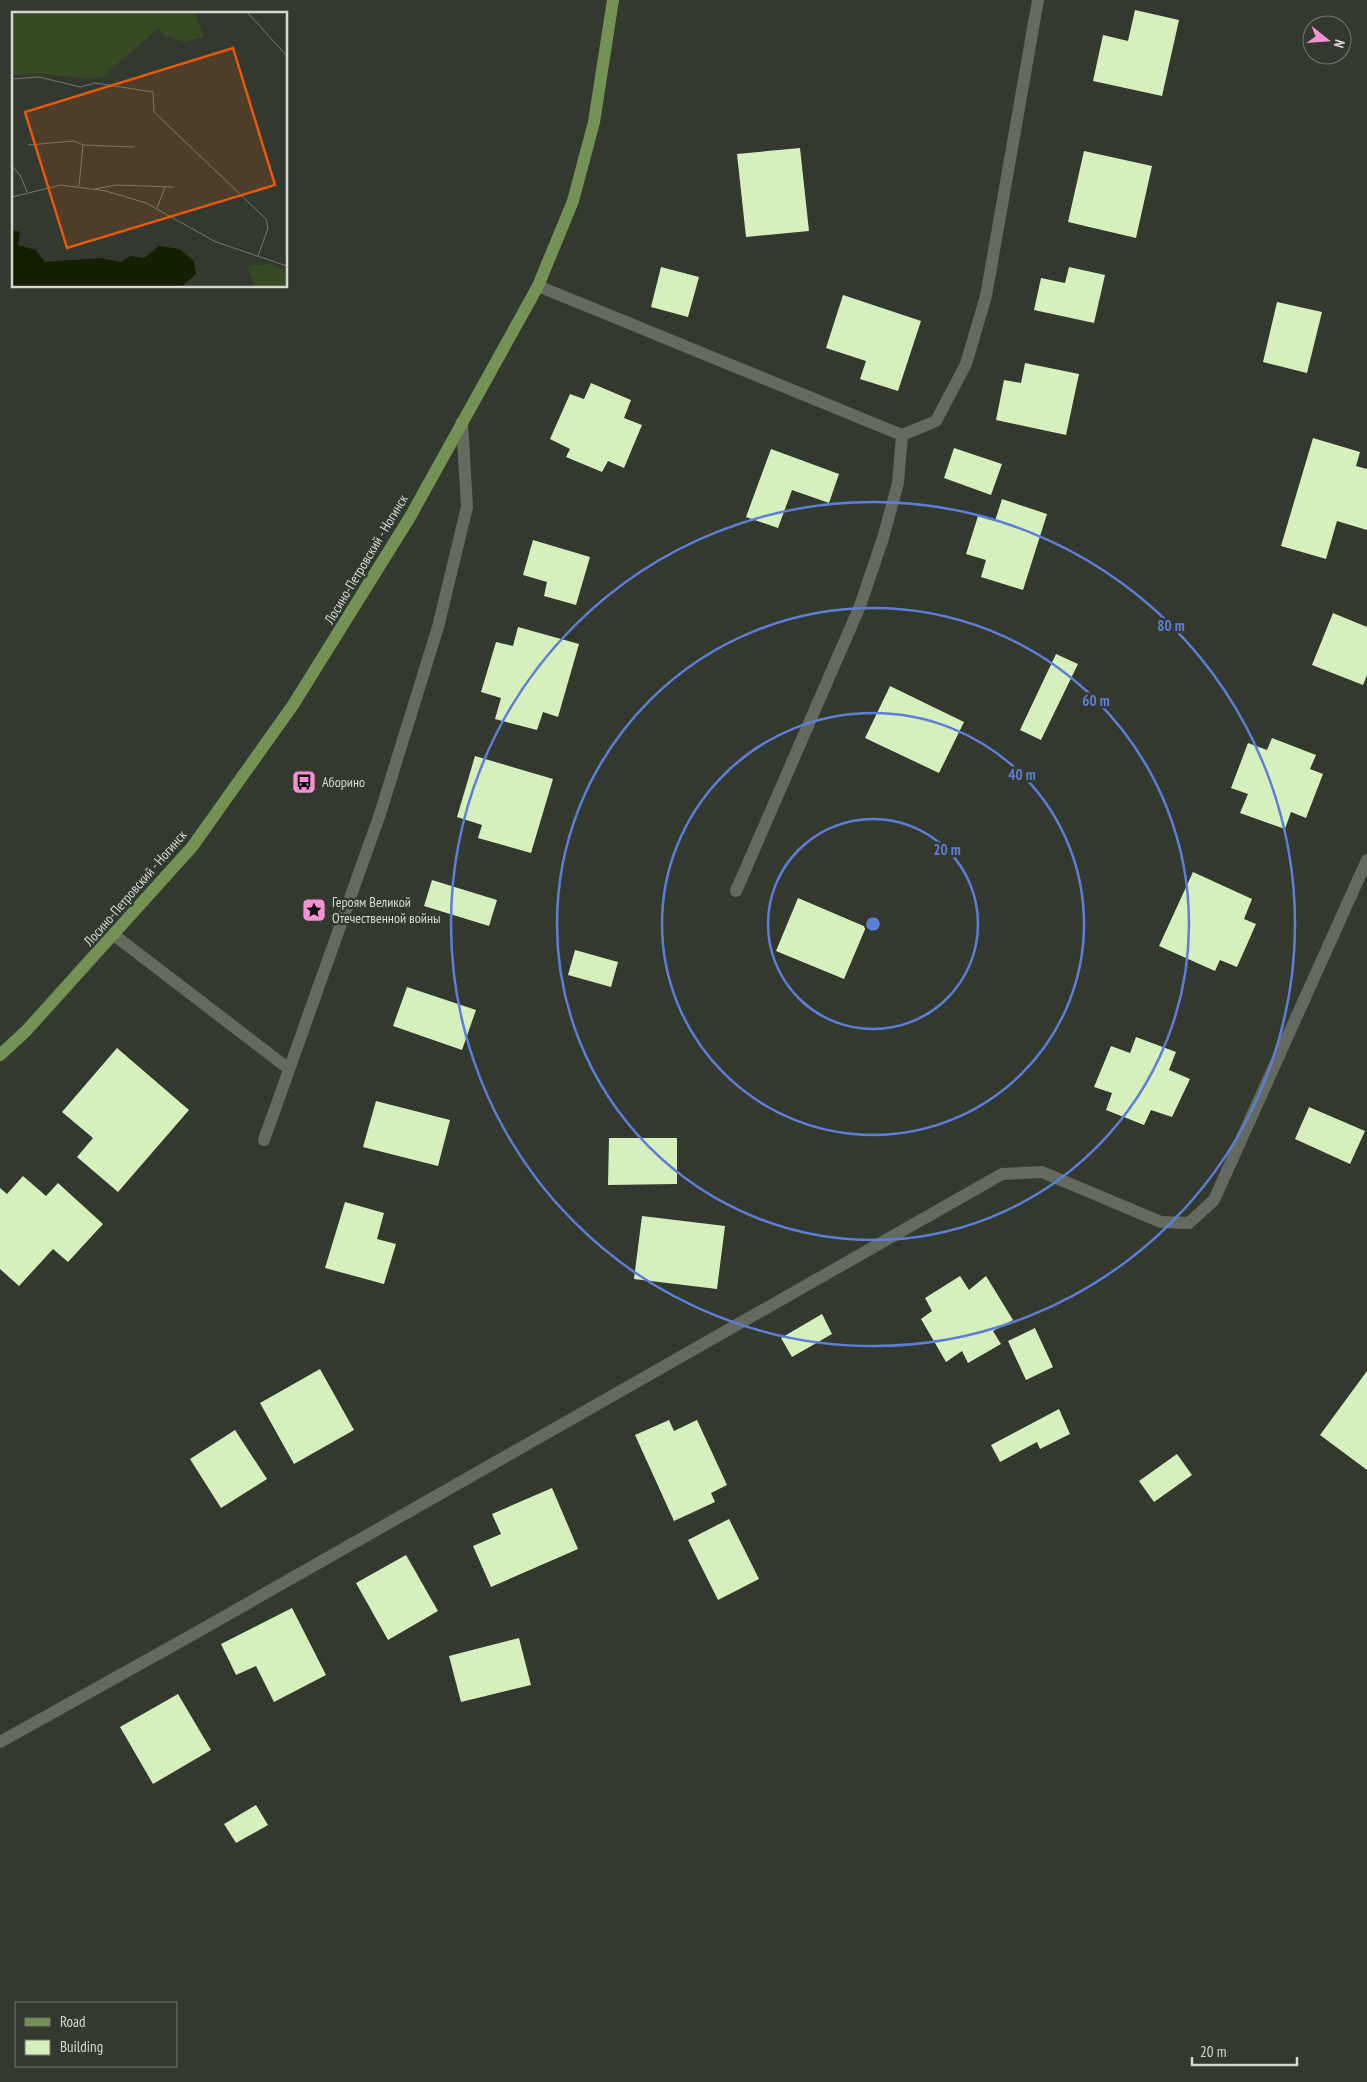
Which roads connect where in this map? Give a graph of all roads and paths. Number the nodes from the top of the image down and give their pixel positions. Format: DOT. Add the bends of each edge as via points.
graph roads {
  1 [pos="614,0"];
  2 [pos="1038,0"];
  3 [pos="538,286"];
  4 [pos="462,422"];
  5 [pos="902,435"];
  6 [pos="1367,860"];
  7 [pos="736,891"];
  8 [pos="114,935"];
  9 [pos="0,1055"];
  10 [pos="289,1069"];
  11 [pos="264,1140"];
  12 [pos="0,1742"];
  1 -- 3 [label="main road, Лосино-Петровский - Ногинск" via="594,122 573,201"];
  2 -- 5 [label="street" via="986,296 966,364 936,420"];
  3 -- 4 [label="main road, Лосино-Петровский - Ногинск"];
  3 -- 5 [label="street"];
  4 -- 8 [label="main road, Лосино-Петровский - Ногинск" via="410,517 293,705 192,847"];
  4 -- 10 [label="street" via="467,507 438,627 380,814"];
  5 -- 7 [label="street" via="898,483 860,606"];
  6 -- 12 [label="street" via="1214,1200 1188,1223 1161,1222 1042,1172 1002,1174"];
  8 -- 9 [label="main road, Лосино-Петровский - Ногинск"];
  8 -- 10 [label="street"];
  10 -- 11 [label="street"];
}
